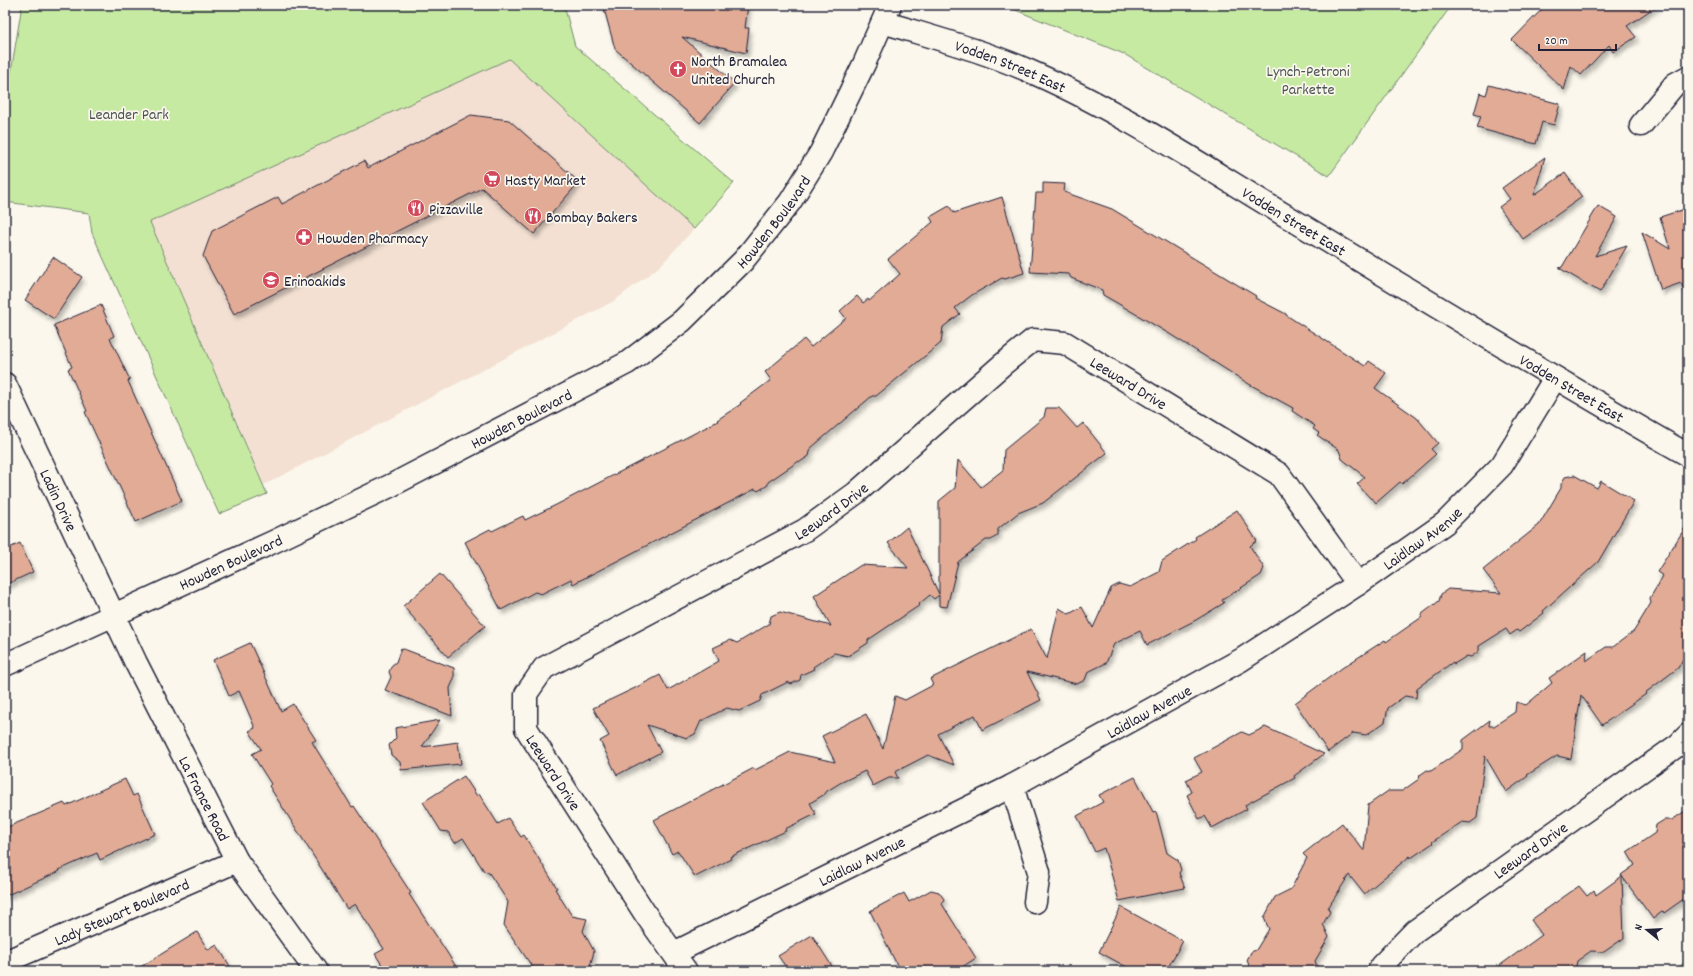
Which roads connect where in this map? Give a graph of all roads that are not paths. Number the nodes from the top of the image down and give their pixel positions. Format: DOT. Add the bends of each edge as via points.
graph roads {
  1 [pos="886,13"];
  2 [pos="1688,77"];
  3 [pos="1641,125"];
  4 [pos="1555,378"];
  5 [pos="5,384"];
  6 [pos="1688,455"];
  7 [pos="1358,584"];
  8 [pos="114,615"];
  9 [pos="5,664"];
  10 [pos="1688,735"];
  11 [pos="1012,786"];
  12 [pos="237,861"];
  13 [pos="1035,902"];
  14 [pos="674,953"];
  15 [pos="5,962"];
  16 [pos="316,971"];
  17 [pos="686,971"];
  18 [pos="1379,971"];
  1 -- 4 [label="street, Vodden Street East" via="1071,90"];
  1 -- 8 [label="street, Howden Boulevard" via="821,152 790,202 743,261 682,321 621,366 392,485"];
  2 -- 3 [label="street" via="1675,84"];
  4 -- 6 [label="street, Vodden Street East"];
  4 -- 7 [label="street, Laidlaw Avenue" via="1502,465 1445,523"];
  5 -- 8 [label="street, Ladin Drive"];
  7 -- 11 [label="street, Laidlaw Avenue" via="1241,660"];
  7 -- 14 [label="street, Leeward Drive" via="1279,474 1065,342 1033,340 856,493 805,530 544,668 526,694 526,728 646,915"];
  8 -- 9 [label="street, Howden Boulevard"];
  8 -- 12 [label="street, La France Road"];
  10 -- 18 [label="street, Leeward Drive" via="1678,745 1415,931"];
  11 -- 13 [label="street" via="1039,872"];
  11 -- 14 [label="street, Laidlaw Avenue"];
  12 -- 15 [label="street, Lady Stewart Boulevard"];
  12 -- 16 [label="street, La France Road"];
  14 -- 17 [label="street, Leeward Drive"];
}
